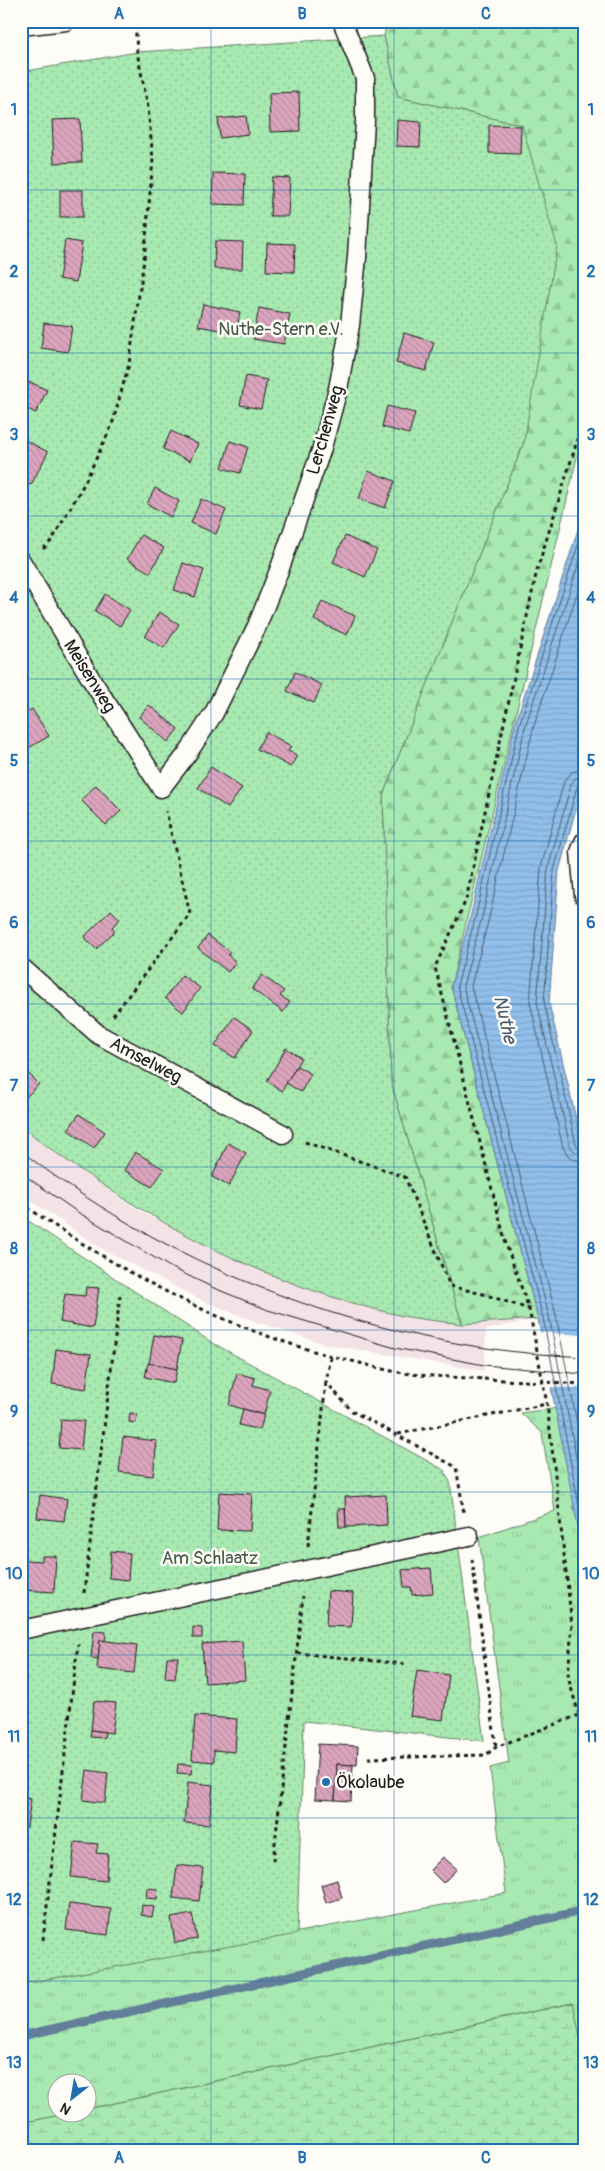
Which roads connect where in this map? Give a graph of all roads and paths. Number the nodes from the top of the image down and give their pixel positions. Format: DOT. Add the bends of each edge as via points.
graph roads {
  1 [pos="66,21"];
  2 [pos="135,21"];
  3 [pos="342,21"];
  4 [pos="21,26"];
  5 [pos="584,418"];
  6 [pos="23,564"];
  7 [pos="161,788"];
  8 [pos="584,842"];
  9 [pos="584,896"];
  10 [pos="21,968"];
  11 [pos="99,1035"];
  12 [pos="282,1134"];
  13 [pos="21,1203"];
  14 [pos="530,1309"];
  15 [pos="326,1382"];
  16 [pos="584,1384"];
  17 [pos="546,1404"];
  18 [pos="397,1434"];
  19 [pos="468,1536"];
  20 [pos="306,1570"];
  21 [pos="21,1630"];
  22 [pos="297,1653"];
  23 [pos="405,1664"];
  24 [pos="579,1715"];
  25 [pos="584,1724"];
  26 [pos="368,1758"];
  27 [pos="274,1861"];
  1 -- 4 [label="lane"];
  2 -- 6 [label="path" via="153,160 144,260 129,364 112,426 84,484 52,540"];
  3 -- 7 [label="lane, Lerchenweg" via="365,78 365,121 357,257 350,325 338,389 321,451 257,626 214,713"];
  5 -- 14 [label="path" via="536,570 466,900 435,968 506,1244"];
  6 -- 7 [label="lane, Meisenweg"];
  7 -- 11 [label="path" via="190,914"];
  8 -- 9 [label="lane" via="580,852"];
  10 -- 11 [label="lane, Amselweg"];
  11 -- 12 [label="lane, Amselweg"];
  12 -- 14 [label="path" via="405,1177 450,1286"];
  13 -- 16 [label="path, bridge" via="108,1261 202,1310 265,1337 403,1373"];
  14 -- 17 [label="path"];
  15 -- 20 [label="path"];
  17 -- 18 [label="path"];
  17 -- 24 [label="path" via="572,1625 568,1677"];
  19 -- 20 [label="lane"];
  20 -- 21 [label="lane"];
  20 -- 22 [label="path"];
  22 -- 23 [label="path"];
  22 -- 27 [label="path"];
  24 -- 25 [label="path"];
  24 -- 26 [label="path" via="496,1747 486,1755"];
}
